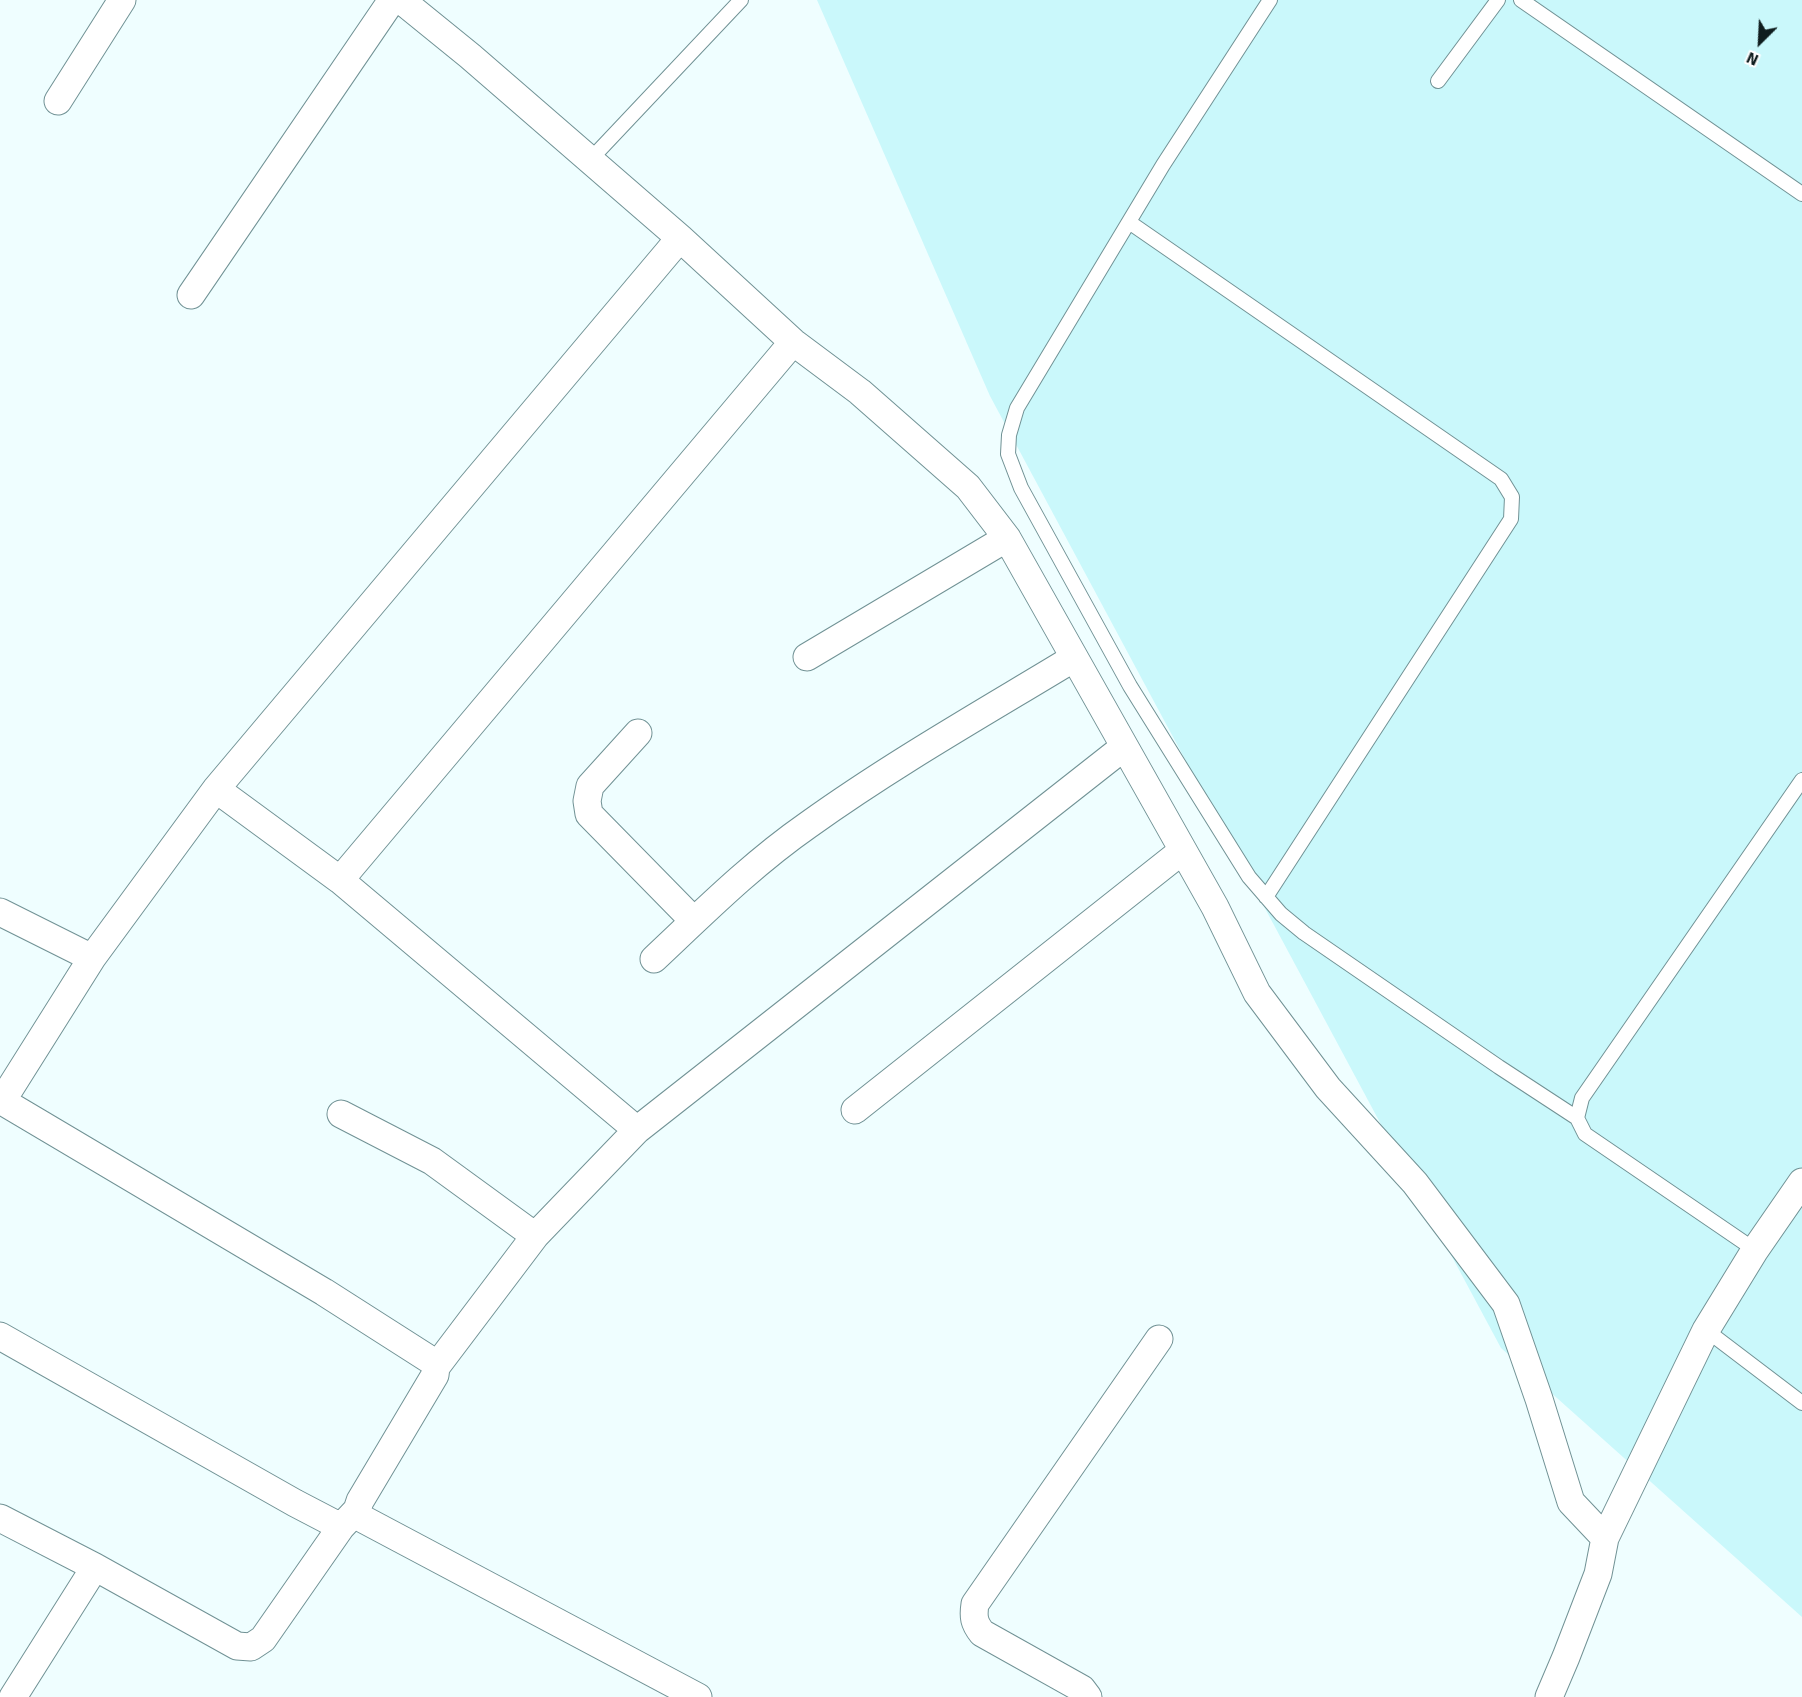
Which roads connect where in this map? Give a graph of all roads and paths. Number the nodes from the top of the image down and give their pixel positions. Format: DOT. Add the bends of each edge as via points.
graph roads {
  1 [pos="122,0"];
  2 [pos="392,0"];
  3 [pos="400,0"];
  4 [pos="741,0"];
  5 [pos="1270,0"];
  6 [pos="1498,0"];
  7 [pos="1521,0"];
  8 [pos="1438,81"];
  9 [pos="58,101"];
  10 [pos="590,160"];
  11 [pos="1802,194"];
  12 [pos="1129,222"];
  13 [pos="680,238"];
  14 [pos="191,295"];
  15 [pos="793,342"];
  16 [pos="1007,538"];
  17 [pos="807,657"];
  18 [pos="1074,658"];
  19 [pos="638,733"];
  20 [pos="1124,747"];
  21 [pos="1802,780"];
  22 [pos="216,789"];
  23 [pos="1182,851"];
  24 [pos="340,880"];
  25 [pos="1266,897"];
  26 [pos="0,912"];
  27 [pos="694,921"];
  28 [pos="92,958"];
  29 [pos="654,959"];
  30 [pos="1,1101"];
  31 [pos="855,1110"];
  32 [pos="341,1114"];
  33 [pos="1577,1118"];
  34 [pos="637,1130"];
  35 [pos="1802,1182"];
  36 [pos="535,1236"];
  37 [pos="1755,1250"];
  38 [pos="1706,1330"];
  39 [pos="0,1336"];
  40 [pos="1159,1340"];
  41 [pos="436,1366"];
  42 [pos="1802,1403"];
  43 [pos="0,1518"];
  44 [pos="349,1518"];
  45 [pos="1605,1538"];
  46 [pos="95,1567"];
  47 [pos="13,1697"];
  48 [pos="698,1697"];
  49 [pos="1088,1697"];
  50 [pos="1549,1697"];
  1 -- 9 [label="street"];
  2 -- 14 [label="street"];
  3 -- 10 [label="street"];
  4 -- 10 [label="lane"];
  5 -- 12 [label="lane"];
  6 -- 8 [label="lane"];
  7 -- 11 [label="lane"];
  10 -- 13 [label="street"];
  12 -- 25 [label="lane" via="1017,408 1008,454 1021,488 1130,686 1249,877"];
  12 -- 25 [label="lane" via="1501,479 1512,497 1511,519"];
  13 -- 15 [label="street"];
  13 -- 22 [label="street"];
  15 -- 16 [label="street" via="860,392 968,487"];
  15 -- 24 [label="street"];
  16 -- 17 [label="street"];
  16 -- 18 [label="street"];
  18 -- 20 [label="street"];
  18 -- 27 [label="street" via="807,826 743,875"];
  19 -- 27 [label="street" via="590,786 586,801 589,814"];
  20 -- 23 [label="street"];
  20 -- 34 [label="street"];
  21 -- 33 [label="lane" via="1582,1098"];
  22 -- 24 [label="street"];
  22 -- 28 [label="street"];
  23 -- 31 [label="street"];
  23 -- 45 [label="street" via="1215,907 1257,993 1328,1088 1415,1183 1506,1304 1571,1502"];
  24 -- 34 [label="street"];
  25 -- 33 [label="lane" via="1304,933"];
  26 -- 28 [label="street"];
  27 -- 29 [label="street"];
  28 -- 30 [label="street"];
  30 -- 41 [label="street" via="324,1292"];
  32 -- 36 [label="street" via="432,1161"];
  33 -- 37 [label="lane" via="1585,1134"];
  34 -- 36 [label="street"];
  35 -- 37 [label="street"];
  36 -- 41 [label="street"];
  37 -- 38 [label="street"];
  38 -- 42 [label="lane"];
  38 -- 45 [label="street"];
  39 -- 44 [label="street" via="296,1503"];
  40 -- 49 [label="street" via="975,1604 973,1616 982,1633 1082,1689"];
  41 -- 44 [label="street" via="435,1375"];
  43 -- 46 [label="street"];
  44 -- 46 [label="street" via="263,1639 250,1647 237,1646"];
  44 -- 48 [label="street" via="361,1518"];
  45 -- 50 [label="street" via="1598,1574"];
  46 -- 47 [label="street"];
}
